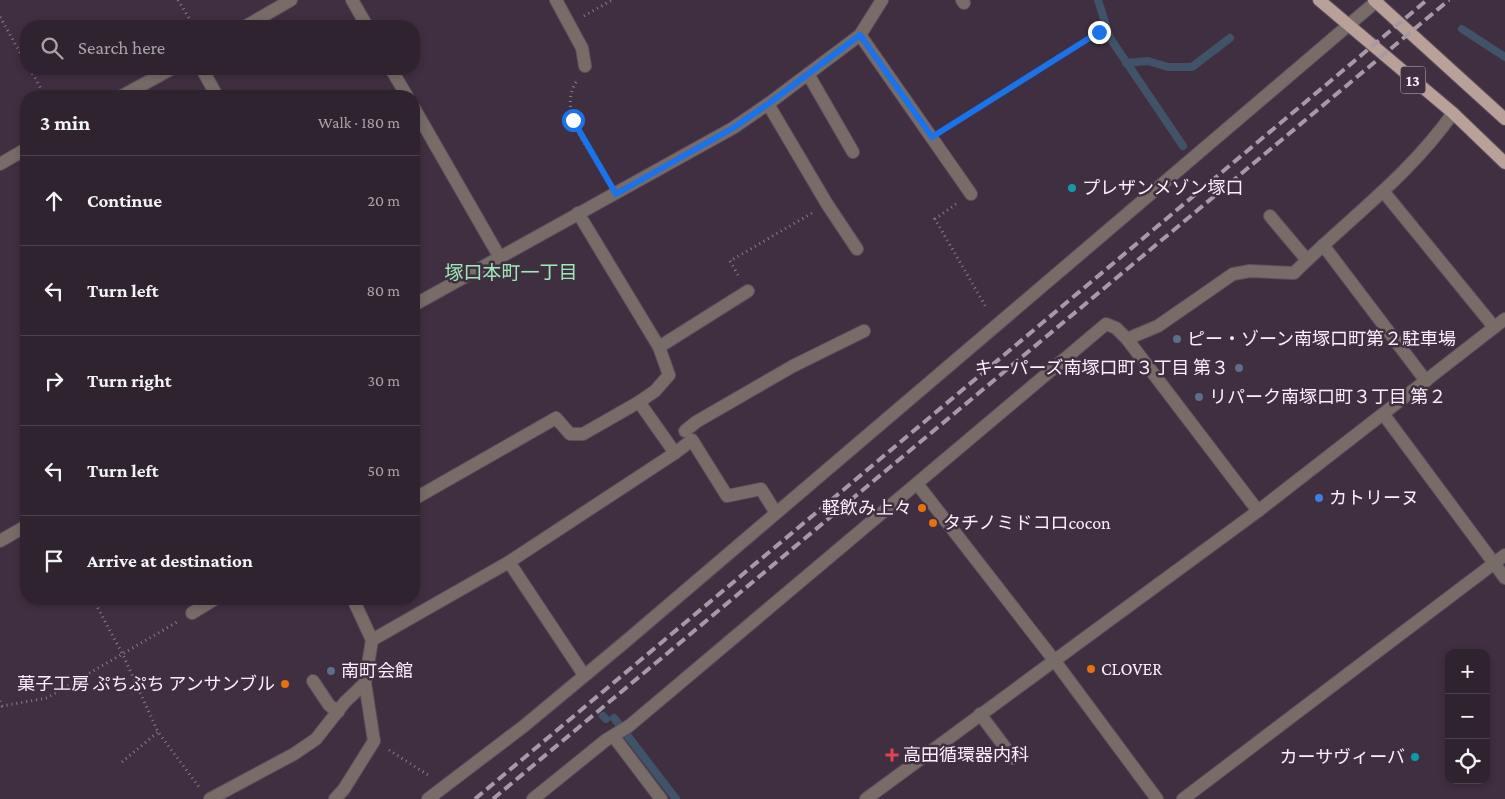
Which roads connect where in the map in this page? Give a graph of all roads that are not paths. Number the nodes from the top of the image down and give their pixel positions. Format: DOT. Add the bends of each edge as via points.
graph roads {
  1 [pos="291,0"];
  2 [pos="352,0"];
  3 [pos="556,0"];
  4 [pos="882,0"];
  5 [pos="1319,0"];
  6 [pos="1376,0"];
  7 [pos="256,20"];
  8 [pos="364,20"];
  9 [pos="1348,24"];
  10 [pos="860,35"];
  11 [pos="585,66"];
  12 [pos="808,74"];
  13 [pos="161,75"];
  14 [pos="205,75"];
  15 [pos="395,75"];
  16 [pos="133,90"];
  17 [pos="213,90"];
  18 [pos="403,90"];
  19 [pos="768,104"];
  20 [pos="1453,113"];
  21 [pos="420,118"];
  22 [pos="1505,119"];
  23 [pos="853,152"];
  24 [pos="20,154"];
  25 [pos="1505,163"];
  26 [pos="0,164"];
  27 [pos="1383,191"];
  28 [pos="970,194"];
  29 [pos="578,213"];
  30 [pos="1270,216"];
  31 [pos="1324,245"];
  32 [pos="856,249"];
  33 [pos="499,256"];
  34 [pos="1307,260"];
  35 [pos="748,290"];
  36 [pos="420,302"];
  37 [pos="1505,319"];
  38 [pos="1494,327"];
  39 [pos="864,331"];
  40 [pos="1127,339"];
  41 [pos="658,347"];
  42 [pos="1426,381"];
  43 [pos="639,402"];
  44 [pos="1384,415"];
  45 [pos="685,431"];
  46 [pos="675,453"];
  47 [pos="918,485"];
  48 [pos="420,496"];
  49 [pos="1258,511"];
  50 [pos="776,512"];
  51 [pos="20,529"];
  52 [pos="0,541"];
  53 [pos="1505,555"];
  54 [pos="510,562"];
  55 [pos="1494,564"];
  56 [pos="1505,578"];
  57 [pos="205,605"];
  58 [pos="357,605"];
  59 [pos="192,613"];
  60 [pos="372,640"];
  61 [pos="1054,660"];
  62 [pos="584,675"];
  63 [pos="313,681"];
  64 [pos="365,684"];
  65 [pos="338,712"];
  66 [pos="980,714"];
  67 [pos="622,731"];
  68 [pos="1013,758"];
  69 [pos="207,795"];
  70 [pos="335,799"];
  71 [pos="428,799"];
  72 [pos="533,799"];
  73 [pos="661,799"];
  74 [pos="866,799"];
  75 [pos="1157,799"];
  76 [pos="1183,799"];
  1 -- 7 [label="street"];
  2 -- 8 [label="street"];
  3 -- 11 [label="street" via="582,48"];
  4 -- 10 [label="street"];
  5 -- 9 [label="main road, 13"];
  6 -- 9 [label="street"];
  6 -- 22 [label="main road, 13"];
  9 -- 20 [label="main road, 13"];
  9 -- 50 [label="street"];
  10 -- 12 [label="street"];
  10 -- 28 [label="street"];
  12 -- 19 [label="street"];
  12 -- 23 [label="street"];
  13 -- 16 [label="street"];
  14 -- 17 [label="street"];
  15 -- 18 [label="street"];
  19 -- 29 [label="street" via="700,147"];
  19 -- 32 [label="street"];
  20 -- 25 [label="main road, 13"];
  20 -- 27 [label="street"];
  21 -- 33 [label="street"];
  24 -- 26 [label="street"];
  27 -- 31 [label="street"];
  27 -- 38 [label="street"];
  29 -- 33 [label="street"];
  29 -- 41 [label="street"];
  30 -- 34 [label="street"];
  31 -- 34 [label="street"];
  31 -- 42 [label="street"];
  33 -- 36 [label="street"];
  34 -- 40 [label="street" via="1294,273 1233,274 1158,326"];
  35 -- 41 [label="street"];
  37 -- 38 [label="street"];
  38 -- 42 [label="street"];
  39 -- 45 [label="street" via="777,375"];
  40 -- 47 [label="street" via="1116,328 1106,324"];
  40 -- 49 [label="street"];
  41 -- 43 [label="street" via="669,375 655,391"];
  42 -- 44 [label="street"];
  43 -- 46 [label="street"];
  43 -- 48 [label="street" via="583,434 570,434 556,418"];
  44 -- 49 [label="street"];
  44 -- 55 [label="street"];
  46 -- 50 [label="street" via="692,440 727,496 761,489"];
  46 -- 54 [label="street"];
  47 -- 61 [label="street"];
  47 -- 67 [label="street"];
  49 -- 61 [label="street"];
  50 -- 62 [label="street"];
  51 -- 52 [label="street"];
  53 -- 55 [label="street"];
  54 -- 60 [label="street"];
  54 -- 62 [label="street"];
  55 -- 56 [label="street"];
  55 -- 76 [label="street"];
  57 -- 59 [label="street"];
  58 -- 60 [label="street"];
  60 -- 64 [label="street"];
  61 -- 66 [label="street"];
  61 -- 75 [label="street"];
  62 -- 71 [label="street" via="524,726"];
  63 -- 65 [label="street" via="329,705"];
  64 -- 65 [label="street"];
  64 -- 70 [label="street" via="374,741"];
  65 -- 69 [label="street" via="316,739 294,754"];
  66 -- 68 [label="street"];
  66 -- 74 [label="street"];
  67 -- 72 [label="street" via="606,740"];
  67 -- 73 [label="street"];
}
